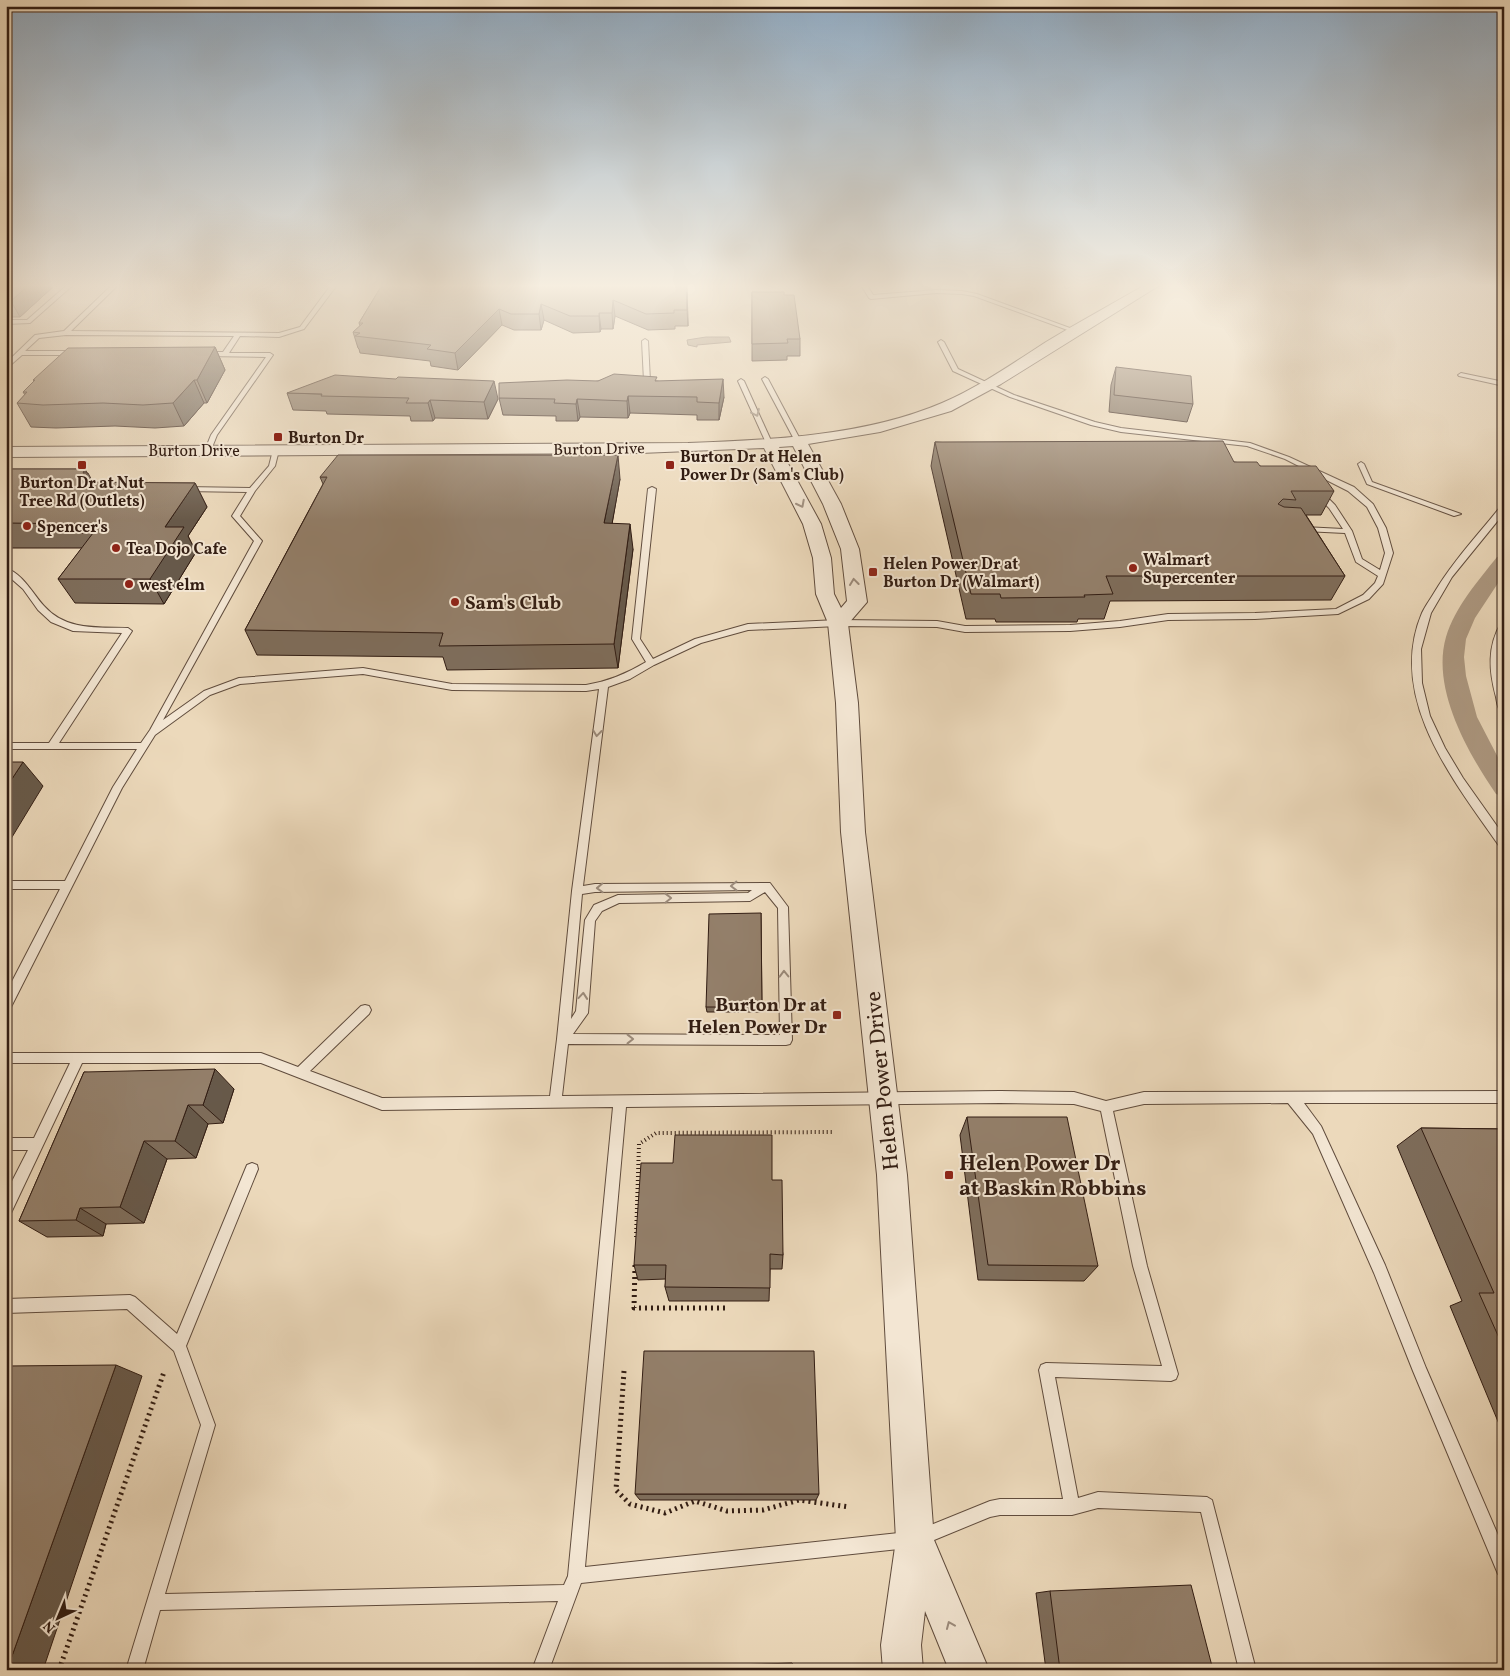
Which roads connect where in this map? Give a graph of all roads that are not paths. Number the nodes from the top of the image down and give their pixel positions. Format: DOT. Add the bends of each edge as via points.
graph roads {
  1 [pos="264,363"];
  2 [pos="646,363"];
  3 [pos="952,363"];
  4 [pos="1024,363"];
  5 [pos="1461,375"];
  6 [pos="765,379"];
  7 [pos="647,381"];
  8 [pos="741,381"];
  9 [pos="1504,384"];
  10 [pos="989,386"];
  11 [pos="798,441"];
  12 [pos="770,445"];
  13 [pos="208,450"];
  14 [pos="276,450"];
  15 [pos="6,452"];
  16 [pos="1361,464"];
  17 [pos="1318,473"];
  18 [pos="177,489"];
  19 [pos="652,489"];
  20 [pos="252,490"];
  21 [pos="1504,508"];
  22 [pos="1457,514"];
  23 [pos="1292,528"];
  24 [pos="1348,531"];
  25 [pos="6,570"];
  26 [pos="1382,575"];
  27 [pos="838,623"];
  28 [pos="1504,625"];
  29 [pos="651,663"];
  30 [pos="604,685"];
  31 [pos="1504,711"];
  32 [pos="152,733"];
  33 [pos="6,746"];
  34 [pos="52,746"];
  35 [pos="143,746"];
  36 [pos="1504,844"];
  37 [pos="6,885"];
  38 [pos="68,885"];
  39 [pos="766,886"];
  40 [pos="577,891"];
  41 [pos="6,1005"];
  42 [pos="365,1010"];
  43 [pos="563,1039"];
  44 [pos="6,1058"];
  45 [pos="79,1058"];
  46 [pos="300,1073"];
  47 [pos="1291,1097"];
  48 [pos="1504,1097"];
  49 [pos="883,1098"];
  50 [pos="620,1101"];
  51 [pos="555,1102"];
  52 [pos="1106,1107"];
  53 [pos="6,1144"];
  54 [pos="37,1144"];
  55 [pos="252,1169"];
  56 [pos="6,1208"];
  57 [pos="6,1306"];
  58 [pos="179,1346"];
  59 [pos="1072,1507"];
  60 [pos="915,1540"];
  61 [pos="1504,1568"];
  62 [pos="576,1576"];
  63 [pos="569,1593"];
  64 [pos="154,1602"];
  65 [pos="134,1670"];
  66 [pos="540,1670"];
  67 [pos="903,1670"];
  68 [pos="969,1670"];
  69 [pos="1248,1670"];
  1 -- 13 [label="lane" via="214,435"];
  2 -- 7 [label="lane"];
  3 -- 10 [label="lane" via="955,370"];
  4 -- 10 [label="street, Burton Drive"];
  5 -- 9 [label="lane"];
  6 -- 11 [label="lane"];
  8 -- 12 [label="lane, one-way"];
  10 -- 11 [label="street, Burton Drive" via="928,414"];
  10 -- 17 [label="lane" via="1093,424 1248,444"];
  11 -- 12 [label="street, Burton Drive"];
  27 -- 11 [label="street, one-way" via="857,602 850,549 832,504"];
  12 -- 14 [label="street, Burton Drive"];
  12 -- 27 [label="street, Helen Power Drive, one-way" via="812,524 822,558 825,594"];
  13 -- 14 [label="street, Burton Drive"];
  13 -- 15 [label="street, Burton Drive"];
  14 -- 20 [label="lane" via="272,466"];
  16 -- 22 [label="lane" via="1369,483"];
  17 -- 24 [label="lane" via="1312,484"];
  17 -- 26 [label="lane" via="1351,488 1370,506 1382,528 1389,553"];
  18 -- 20 [label="lane"];
  19 -- 29 [label="lane" via="636,639"];
  20 -- 32 [label="lane" via="236,516 258,541"];
  21 -- 36 [label="lane" via="1447,576 1423,620 1418,640 1416,680 1419,701 1434,739"];
  23 -- 24 [label="lane"];
  24 -- 26 [label="lane" via="1359,560"];
  25 -- 34 [label="lane" via="26,587 54,620 73,628 128,631"];
  26 -- 27 [label="lane" via="1379,584 1366,597 1338,611 1168,617 1070,628 965,629 937,624"];
  27 -- 29 [label="lane" via="748,627 698,641"];
  27 -- 49 [label="street, Helen Power Drive" via="847,703 852,832"];
  28 -- 31 [label="lane" via="1494,652 1494,674"];
  29 -- 30 [label="lane"];
  30 -- 32 [label="lane" via="586,688 452,687 364,671 239,681 207,693"];
  30 -- 40 [label="lane, one-way"];
  32 -- 35 [label="lane"];
  33 -- 34 [label="lane"];
  34 -- 35 [label="lane"];
  35 -- 38 [label="lane" via="118,787"];
  37 -- 38 [label="lane"];
  38 -- 41 [label="lane"];
  39 -- 40 [label="lane, one-way" via="594,888"];
  43 -- 39 [label="lane, one-way" via="582,1013 590,920 598,908 618,899 750,897"];
  43 -- 39 [label="lane, one-way" via="786,1040 783,907"];
  40 -- 43 [label="lane"];
  42 -- 46 [label="lane"];
  43 -- 51 [label="lane"];
  44 -- 45 [label="lane"];
  45 -- 46 [label="lane" via="261,1058"];
  45 -- 54 [label="lane"];
  46 -- 51 [label="lane" via="382,1104"];
  47 -- 48 [label="lane"];
  47 -- 52 [label="lane" via="1144,1098"];
  47 -- 61 [label="lane" via="1317,1130 1380,1270"];
  49 -- 50 [label="lane"];
  49 -- 52 [label="lane" via="1074,1098"];
  49 -- 60 [label="street, Helen Power Drive" via="892,1175"];
  50 -- 51 [label="lane"];
  50 -- 62 [label="lane"];
  52 -- 59 [label="lane" via="1140,1266 1171,1374 1046,1370"];
  53 -- 54 [label="lane"];
  54 -- 56 [label="lane"];
  55 -- 58 [label="lane"];
  57 -- 58 [label="lane" via="130,1302"];
  58 -- 64 [label="lane" via="208,1425"];
  59 -- 60 [label="lane" via="995,1508"];
  59 -- 69 [label="lane" via="1098,1500 1207,1505"];
  60 -- 62 [label="lane"];
  60 -- 67 [label="street, Helen Power Drive" via="901,1645"];
  68 -- 60 [label="street, Helen Power Drive, one-way"];
  62 -- 63 [label="lane"];
  63 -- 64 [label="lane"];
  63 -- 66 [label="lane"];
  64 -- 65 [label="lane"];
}
